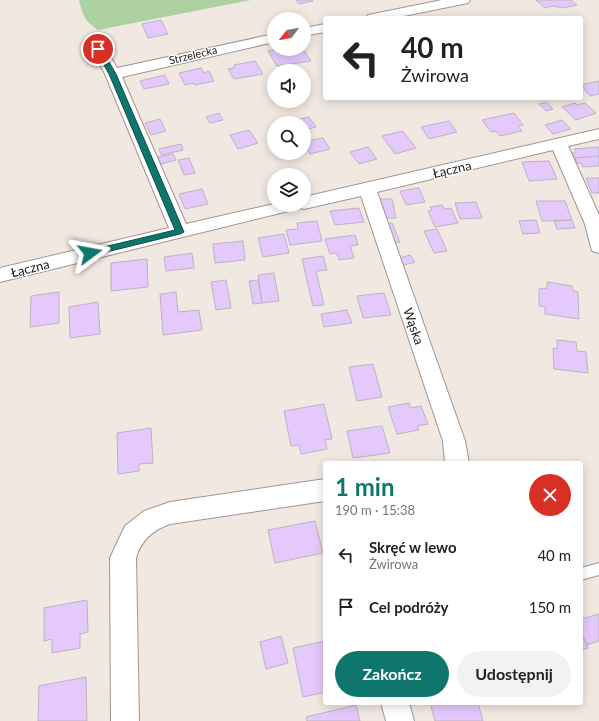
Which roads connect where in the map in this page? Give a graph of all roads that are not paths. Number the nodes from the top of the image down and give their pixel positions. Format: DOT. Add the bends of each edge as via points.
graph roads {
  1 [pos="406,0"];
  2 [pos="463,0"];
  3 [pos="420,8"];
  4 [pos="382,16"];
  5 [pos="323,28"];
  6 [pos="311,31"];
  7 [pos="267,40"];
  8 [pos="98,49"];
  9 [pos="113,74"];
  10 [pos="599,134"];
  11 [pos="559,144"];
  12 [pos="366,188"];
  13 [pos="311,201"];
  14 [pos="267,211"];
  15 [pos="180,232"];
  16 [pos="599,246"];
  17 [pos="0,275"];
  18 [pos="456,461"];
  19 [pos="323,490"];
  20 [pos="599,569"];
  21 [pos="583,573"];
  22 [pos="396,705"];
  23 [pos="125,721"];
  24 [pos="400,721"];
  1 -- 3 [label="street"];
  2 -- 3 [label="street"];
  3 -- 4 [label="street"];
  5 -- 6 [label="street"];
  7 -- 9 [label="street, Strzelecka"];
  8 -- 9 [label="street"];
  9 -- 15 [label="street"];
  10 -- 11 [label="street, Łączna"];
  11 -- 12 [label="street, Łączna"];
  11 -- 16 [label="street" via="594,224"];
  12 -- 13 [label="street, Łączna"];
  12 -- 18 [label="street, Wąska" via="454,441"];
  14 -- 15 [label="street, Łączna"];
  15 -- 17 [label="street, Łączna"];
  19 -- 23 [label="street" via="170,513 147,521 132,537 123,558"];
  20 -- 21 [label="lane"];
  22 -- 24 [label="street"];
}
